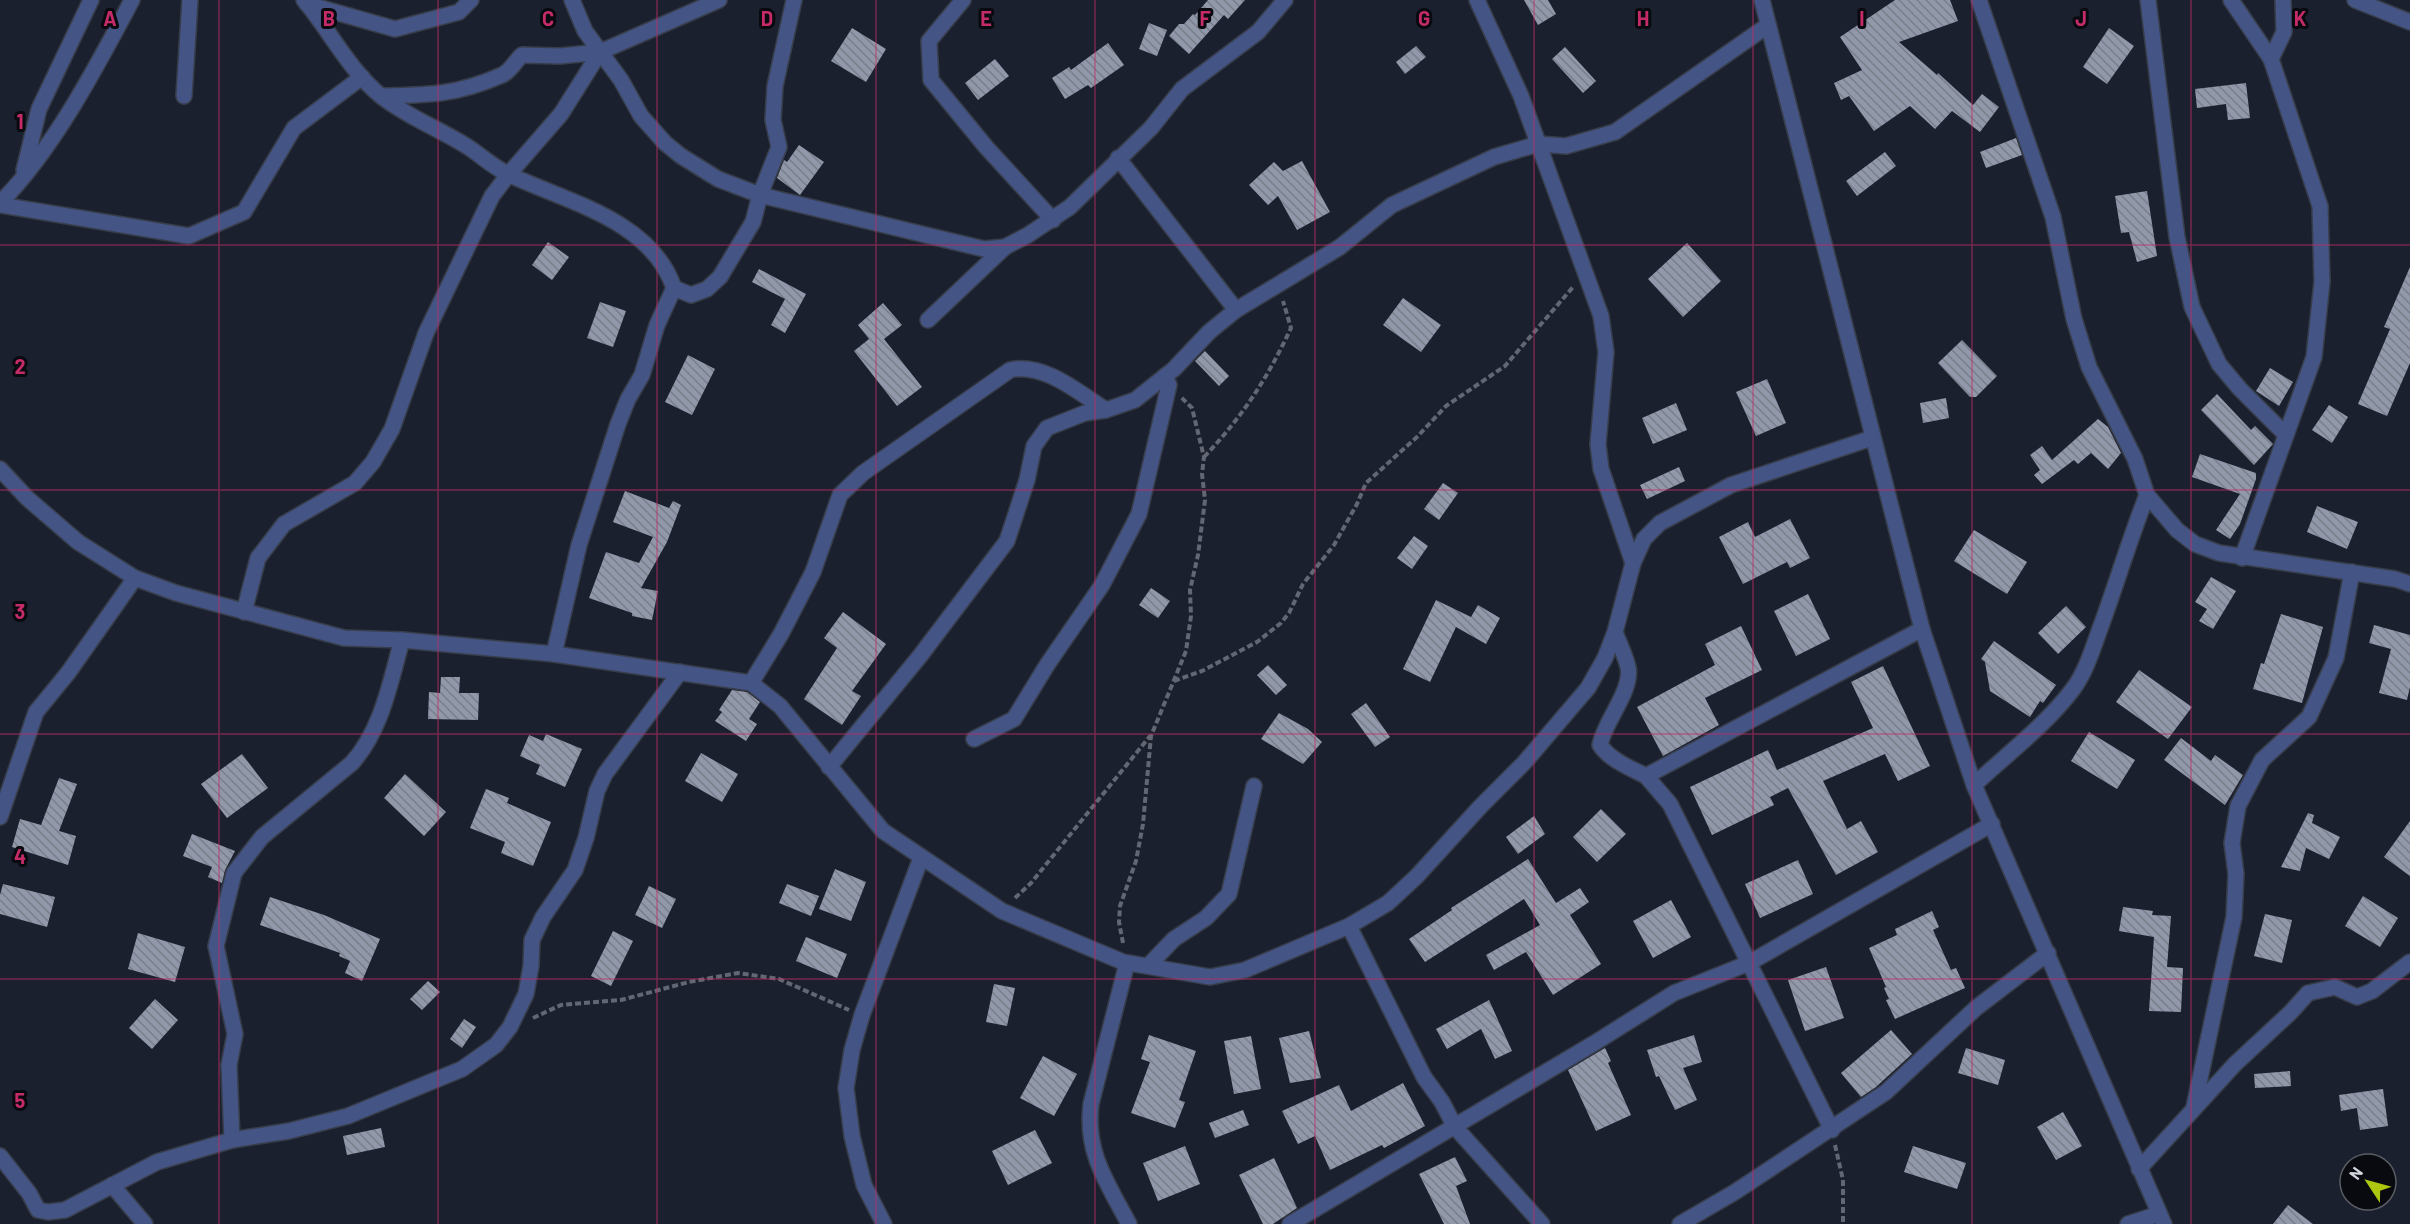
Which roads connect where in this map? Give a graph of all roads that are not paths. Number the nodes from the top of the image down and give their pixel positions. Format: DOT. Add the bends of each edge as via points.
graph roads {
  1 [pos="91,0"];
  2 [pos="132,0"];
  3 [pos="190,0"];
  4 [pos="471,0"];
  5 [pos="572,0"];
  6 [pos="718,0"];
  7 [pos="794,0"];
  8 [pos="963,0"];
  9 [pos="1285,0"];
  10 [pos="1477,0"];
  11 [pos="1762,0"];
  12 [pos="1979,0"];
  13 [pos="2148,0"];
  14 [pos="2231,0"];
  15 [pos="2283,0"];
  16 [pos="2355,0"];
  17 [pos="306,2"];
  18 [pos="2410,22"];
  19 [pos="1767,26"];
  20 [pos="600,52"];
  21 [pos="2271,58"];
  22 [pos="362,77"];
  23 [pos="184,96"];
  24 [pos="381,96"];
  25 [pos="1538,144"];
  26 [pos="1118,158"];
  27 [pos="508,175"];
  28 [pos="21,182"];
  29 [pos="760,195"];
  30 [pos="0,204"];
  31 [pos="1053,219"];
  32 [pos="1005,248"];
  33 [pos="674,288"];
  34 [pos="1236,310"];
  35 [pos="928,320"];
  36 [pos="1167,381"];
  37 [pos="1106,410"];
  38 [pos="2286,435"];
  39 [pos="1872,438"];
  40 [pos="0,469"];
  41 [pos="2147,495"];
  42 [pos="2242,558"];
  43 [pos="1633,562"];
  44 [pos="2352,572"];
  45 [pos="135,578"];
  46 [pos="2410,584"];
  47 [pos="244,612"];
  48 [pos="1922,629"];
  49 [pos="1615,632"];
  50 [pos="402,640"];
  51 [pos="554,654"];
  52 [pos="680,672"];
  53 [pos="752,684"];
  54 [pos="974,739"];
  55 [pos="829,766"];
  56 [pos="1646,776"];
  57 [pos="1974,785"];
  58 [pos="1254,786"];
  59 [pos="0,818"];
  60 [pos="1992,824"];
  61 [pos="921,858"];
  62 [pos="1349,926"];
  63 [pos="2048,953"];
  64 [pos="2410,962"];
  65 [pos="1125,963"];
  66 [pos="1749,963"];
  67 [pos="1149,965"];
  68 [pos="2194,1107"];
  69 [pos="1455,1127"];
  70 [pos="1832,1130"];
  71 [pos="232,1140"];
  72 [pos="0,1156"];
  73 [pos="2139,1169"];
  74 [pos="112,1185"];
  75 [pos="36,1217"];
  76 [pos="2161,1219"];
  77 [pos="145,1224"];
  78 [pos="884,1224"];
  79 [pos="1129,1224"];
  80 [pos="1290,1224"];
  81 [pos="1542,1224"];
  82 [pos="1680,1224"];
  83 [pos="2128,1224"];
  1 -- 28 [label="street" via="39,110"];
  2 -- 28 [label="street" via="75,101"];
  3 -- 23 [label="street"];
  4 -- 17 [label="street" via="459,12 395,29"];
  5 -- 20 [label="street" via="585,31"];
  6 -- 20 [label="street"];
  7 -- 29 [label="street" via="775,86 773,120 779,147"];
  8 -- 31 [label="street" via="929,41 931,80"];
  9 -- 26 [label="street" via="1258,32 1182,89 1151,128"];
  10 -- 25 [label="street" via="1521,96"];
  11 -- 19 [label="street"];
  12 -- 41 [label="street" via="2052,217 2074,319 2089,367 2130,448"];
  13 -- 38 [label="street" via="2177,237 2192,307 2219,364"];
  14 -- 21 [label="street"];
  15 -- 21 [label="street" via="2284,32"];
  16 -- 18 [label="street"];
  17 -- 22 [label="street"];
  19 -- 25 [label="street" via="1615,132 1566,146"];
  19 -- 39 [label="street"];
  20 -- 24 [label="street" via="522,55 502,75 470,89"];
  20 -- 27 [label="street" via="561,114"];
  20 -- 29 [label="street" via="641,116 665,143 718,179"];
  21 -- 38 [label="street" via="2320,206 2322,282 2314,357"];
  22 -- 24 [label="street"];
  22 -- 30 [label="street" via="294,128 244,212 189,236"];
  24 -- 27 [label="street"];
  25 -- 34 [label="street" via="1494,157 1392,205 1340,247"];
  25 -- 43 [label="street" via="1601,316 1606,352 1598,444 1601,469"];
  26 -- 31 [label="street"];
  26 -- 34 [label="street"];
  27 -- 33 [label="street" via="614,221 657,255"];
  27 -- 47 [label="street" via="492,196 426,333 392,429 373,462 355,483 284,524 258,558"];
  28 -- 30 [label="street"];
  29 -- 32 [label="street" via="958,244"];
  29 -- 33 [label="street" via="753,222 720,277 707,289 691,295"];
  31 -- 32 [label="street"];
  32 -- 35 [label="street"];
  33 -- 51 [label="street" via="657,325 642,375 614,434 579,545"];
  34 -- 36 [label="street" via="1209,332"];
  36 -- 37 [label="street" via="1135,400"];
  36 -- 54 [label="street" via="1139,514 1102,585 1014,719"];
  37 -- 53 [label="street" via="1033,369 1010,370 863,473 840,495 813,572"];
  37 -- 55 [label="street" via="1085,413 1047,428 1034,446 1007,541 920,656"];
  38 -- 42 [label="street"];
  39 -- 43 [label="street" via="1731,485 1660,523 1644,539"];
  39 -- 48 [label="street"];
  40 -- 45 [label="street" via="78,542"];
  41 -- 42 [label="street" via="2177,530 2195,544"];
  41 -- 57 [label="street" via="2087,663 2074,687 2055,711"];
  42 -- 44 [label="street"];
  43 -- 49 [label="street"];
  44 -- 46 [label="street"];
  44 -- 68 [label="street" via="2336,658 2309,717 2262,760 2238,806 2232,843 2236,874 2234,917"];
  45 -- 47 [label="street"];
  45 -- 59 [label="street" via="36,712"];
  47 -- 50 [label="street" via="344,638"];
  48 -- 56 [label="street"];
  48 -- 57 [label="street"];
  49 -- 56 [label="street" via="1629,669 1627,685 1600,746"];
  49 -- 62 [label="street" via="1588,688 1524,763 1388,903"];
  50 -- 51 [label="street"];
  50 -- 71 [label="street" via="380,715 360,754 262,837 234,873 216,946 235,1034 229,1065"];
  51 -- 52 [label="street"];
  52 -- 53 [label="street"];
  52 -- 71 [label="street" via="604,774 575,870 532,940 526,994 496,1045 462,1069 360,1112 289,1131"];
  53 -- 55 [label="street" via="780,706"];
  55 -- 61 [label="street" via="883,831"];
  56 -- 66 [label="street" via="1670,804"];
  57 -- 60 [label="street"];
  58 -- 67 [label="street" via="1229,894"];
  60 -- 63 [label="street"];
  60 -- 66 [label="street"];
  61 -- 65 [label="street" via="1002,911"];
  61 -- 78 [label="street" via="862,1015 846,1088 864,1185"];
  62 -- 67 [label="street" via="1245,970 1210,976"];
  62 -- 69 [label="street" via="1425,1077"];
  63 -- 70 [label="street" via="1976,1008 1886,1092"];
  63 -- 73 [label="street"];
  64 -- 68 [label="street" via="2372,991 2357,997 2335,987 2308,993"];
  65 -- 67 [label="street"];
  65 -- 79 [label="street" via="1088,1125 1095,1155"];
  66 -- 69 [label="street" via="1674,993"];
  66 -- 70 [label="street"];
  68 -- 73 [label="street"];
  69 -- 80 [label="street"];
  69 -- 81 [label="street"];
  70 -- 82 [label="street"];
  71 -- 74 [label="street" via="157,1162"];
  72 -- 75 [label="street" via="29,1193"];
  73 -- 76 [label="street"];
  74 -- 75 [label="street" via="65,1210"];
  74 -- 77 [label="street"];
  76 -- 83 [label="street"];
}
